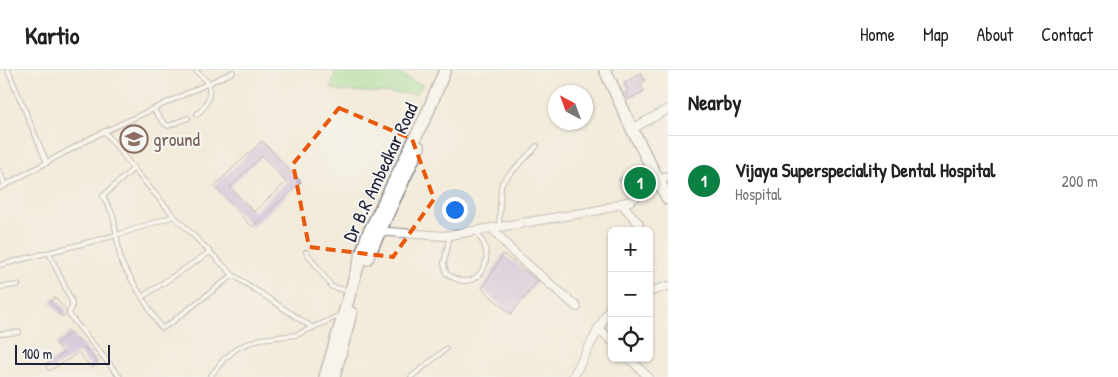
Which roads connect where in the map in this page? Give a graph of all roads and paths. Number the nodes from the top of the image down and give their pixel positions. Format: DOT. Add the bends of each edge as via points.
graph roads {
  1 [pos="8,70"];
  2 [pos="195,70"];
  3 [pos="238,70"];
  4 [pos="445,70"];
  5 [pos="454,70"];
  6 [pos="605,70"];
  7 [pos="233,71"];
  8 [pos="209,83"];
  9 [pos="154,109"];
  10 [pos="668,109"];
  11 [pos="197,114"];
  12 [pos="188,118"];
  13 [pos="423,129"];
  14 [pos="632,129"];
  15 [pos="105,132"];
  16 [pos="537,146"];
  17 [pos="47,162"];
  18 [pos="133,169"];
  19 [pos="0,171"];
  20 [pos="664,178"];
  21 [pos="5,186"];
  22 [pos="0,188"];
  23 [pos="668,199"];
  24 [pos="621,203"];
  25 [pos="174,216"];
  26 [pos="495,227"];
  27 [pos="639,227"];
  28 [pos="476,230"];
  29 [pos="374,231"];
  30 [pos="450,234"];
  31 [pos="118,235"];
  32 [pos="210,252"];
  33 [pos="306,252"];
  34 [pos="49,253"];
  35 [pos="0,265"];
  36 [pos="233,275"];
  37 [pos="18,286"];
  38 [pos="668,286"];
  39 [pos="0,287"];
  40 [pos="350,291"];
  41 [pos="653,291"];
  42 [pos="142,297"];
  43 [pos="577,306"];
  44 [pos="608,311"];
  45 [pos="347,315"];
  46 [pos="313,328"];
  47 [pos="598,328"];
  48 [pos="18,332"];
  49 [pos="0,334"];
  50 [pos="608,337"];
  51 [pos="446,349"];
  52 [pos="633,362"];
  53 [pos="120,377"];
  54 [pos="210,377"];
  55 [pos="325,377"];
  56 [pos="334,377"];
  57 [pos="411,377"];
  58 [pos="573,377"];
  59 [pos="648,377"];
  1 -- 17 [label="lane"];
  2 -- 8 [label="lane"];
  3 -- 7 [label="lane"];
  4 -- 13 [label="street, Dr B.R Ambedkar Road"];
  5 -- 13 [label="street, Dr B.R Ambedkar Road"];
  6 -- 14 [label="street"];
  7 -- 8 [label="lane"];
  8 -- 9 [label="lane"];
  8 -- 11 [label="lane" via="207,104"];
  9 -- 12 [label="lane" via="168,126"];
  9 -- 15 [label="lane"];
  10 -- 14 [label="street"];
  13 -- 29 [label="street, Dr B.R Ambedkar Road"];
  14 -- 20 [label="street"];
  15 -- 17 [label="lane"];
  15 -- 18 [label="lane"];
  16 -- 26 [label="lane" via="500,186"];
  17 -- 21 [label="lane"];
  18 -- 25 [label="lane"];
  18 -- 31 [label="lane" via="103,196 114,215"];
  19 -- 21 [label="lane"];
  20 -- 23 [label="street"];
  20 -- 24 [label="street" via="630,201"];
  21 -- 22 [label="lane"];
  24 -- 26 [label="street" via="600,210"];
  24 -- 27 [label="street"];
  25 -- 31 [label="lane"];
  25 -- 32 [label="lane"];
  26 -- 28 [label="street"];
  26 -- 43 [label="street" via="513,252"];
  28 -- 30 [label="street"];
  28 -- 30 [label="lane" via="486,249 487,260 477,276 466,281 446,273 444,263"];
  29 -- 30 [label="street"];
  29 -- 40 [label="street, Dr B.R Ambedkar Road" via="362,251"];
  29 -- 45 [label="street, Dr B.R Ambedkar Road"];
  31 -- 34 [label="lane"];
  31 -- 42 [label="lane" via="121,262"];
  32 -- 36 [label="lane"];
  32 -- 42 [label="lane"];
  33 -- 40 [label="lane" via="332,287"];
  34 -- 35 [label="lane"];
  34 -- 53 [label="lane" via="72,302 71,317"];
  36 -- 42 [label="lane" via="165,328 159,325"];
  36 -- 46 [label="lane"];
  37 -- 39 [label="lane"];
  38 -- 41 [label="street"];
  40 -- 45 [label="street, Dr B.R Ambedkar Road"];
  44 -- 47 [label="street"];
  45 -- 46 [label="lane"];
  45 -- 55 [label="street, Dr B.R Ambedkar Road"];
  45 -- 56 [label="street, Dr B.R Ambedkar Road"];
  46 -- 54 [label="lane" via="296,335 260,339 238,347"];
  47 -- 50 [label="street"];
  47 -- 58 [label="street"];
  48 -- 49 [label="lane"];
  51 -- 57 [label="lane"];
  52 -- 59 [label="street"];
}
